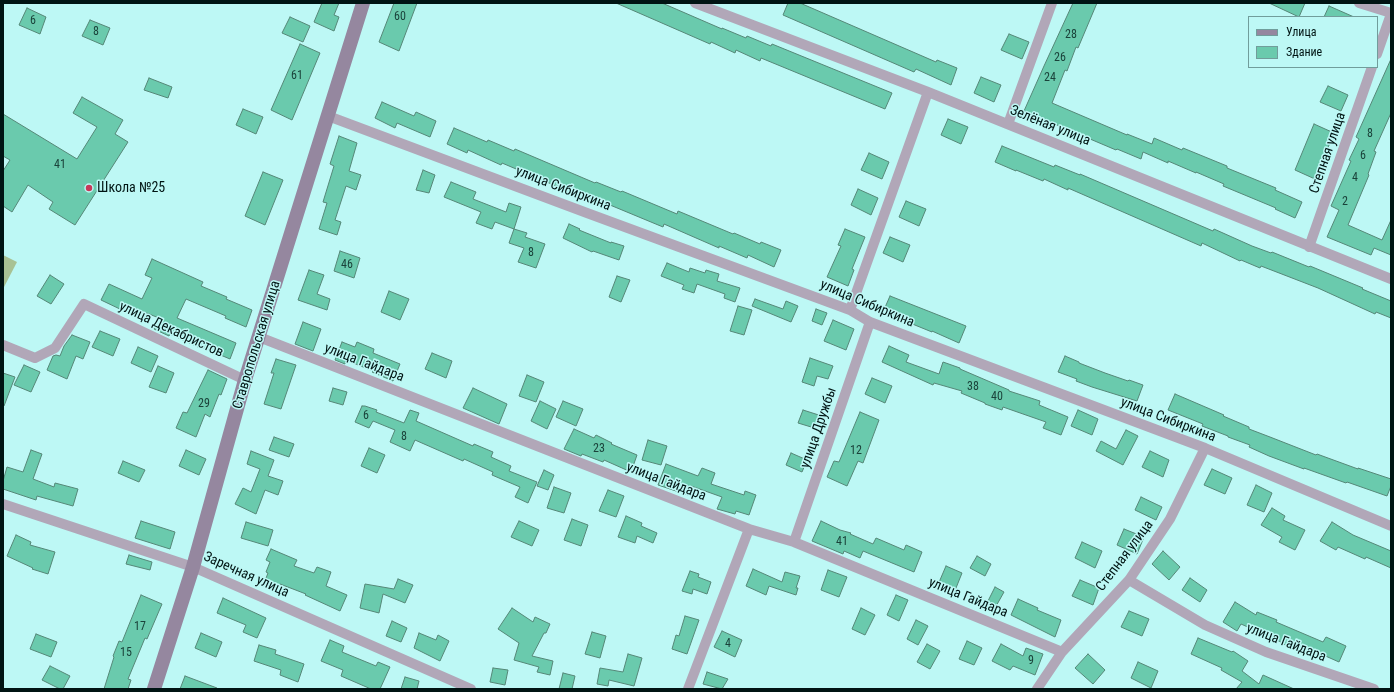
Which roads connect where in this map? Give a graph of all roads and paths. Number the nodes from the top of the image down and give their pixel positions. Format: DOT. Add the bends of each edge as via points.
graph roads {
  1 [pos="363,3"];
  2 [pos="695,3"];
  3 [pos="1052,3"];
  4 [pos="1359,3"];
  5 [pos="1391,14"];
  6 [pos="1378,51"];
  7 [pos="1372,68"];
  8 [pos="928,92"];
  9 [pos="328,116"];
  10 [pos="1008,124"];
  11 [pos="1309,247"];
  12 [pos="1391,280"];
  13 [pos="850,310"];
  14 [pos="870,322"];
  15 [pos="259,337"];
  16 [pos="3,345"];
  17 [pos="245,380"];
  18 [pos="1205,448"];
  19 [pos="3,504"];
  20 [pos="1391,526"];
  21 [pos="749,529"];
  22 [pos="794,542"];
  23 [pos="193,567"];
  24 [pos="1129,580"];
  25 [pos="1062,652"];
  26 [pos="154,689"];
  27 [pos="471,689"];
  28 [pos="688,689"];
  29 [pos="1037,689"];
  30 [pos="1374,689"];
  1 -- 9 [label="main road, Ставропольская улица"];
  2 -- 8 [label="street, Зелёная улица"];
  3 -- 10 [label="street"];
  4 -- 5 [label="street"];
  5 -- 6 [label="street"];
  7 -- 11 [label="street, Степная улица"];
  8 -- 10 [label="street, Зелёная улица"];
  8 -- 13 [label="street"];
  9 -- 13 [label="street, улица Сибиркина"];
  9 -- 15 [label="main road, Ставропольская улица"];
  10 -- 11 [label="street, Зелёная улица"];
  11 -- 12 [label="street, Зелёная улица"];
  13 -- 14 [label="street, улица Сибиркина"];
  14 -- 18 [label="street, улица Сибиркина"];
  14 -- 22 [label="street, улица Дружбы"];
  15 -- 17 [label="main road, Ставропольская улица"];
  15 -- 21 [label="street, улица Гайдара"];
  16 -- 17 [label="street, улица Декабристов" via="35,358 55,348 84,304"];
  17 -- 23 [label="main road, Ставропольская улица"];
  18 -- 20 [label="street, улица Сибиркина"];
  18 -- 24 [label="street, Степная улица" via="1170,519"];
  19 -- 23 [label="street, Заречная улица"];
  21 -- 22 [label="street, улица Гайдара"];
  21 -- 28 [label="street"];
  22 -- 25 [label="street, улица Гайдара"];
  23 -- 26 [label="main road, Ставропольская улица"];
  23 -- 27 [label="street, Заречная улица"];
  24 -- 25 [label="street, Степная улица"];
  24 -- 30 [label="street, улица Гайдара" via="1205,625 1266,652"];
  25 -- 29 [label="street, Степная улица"];
}
